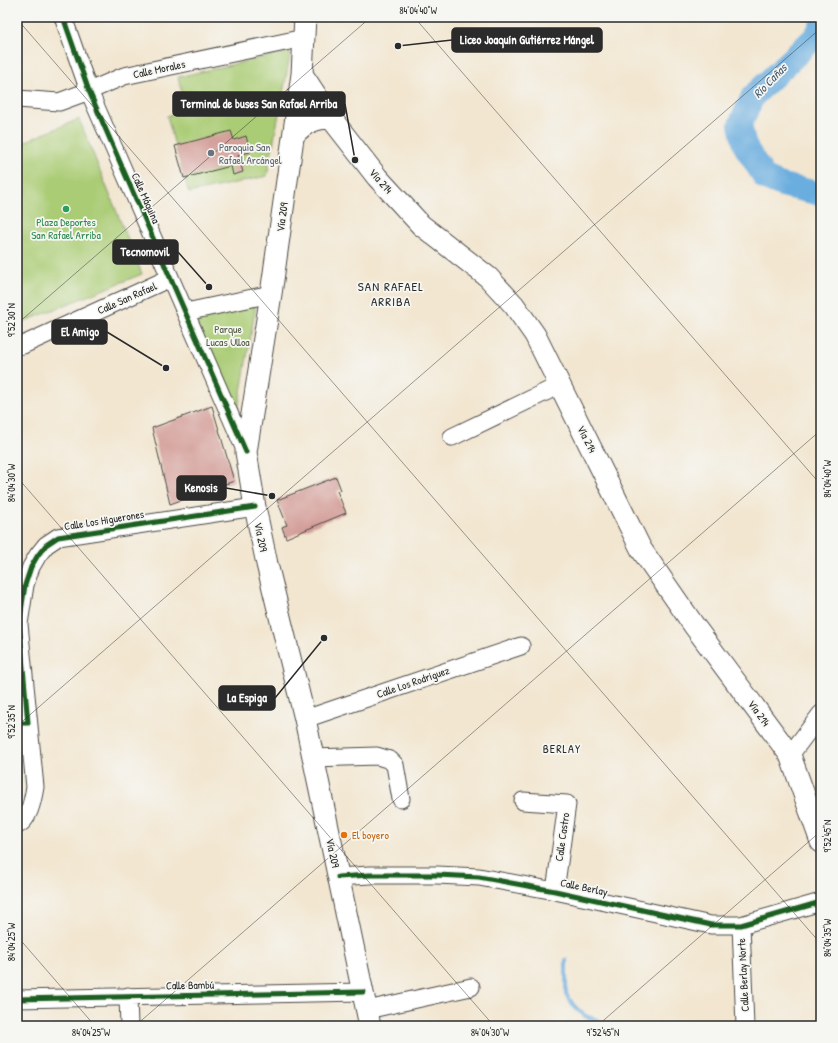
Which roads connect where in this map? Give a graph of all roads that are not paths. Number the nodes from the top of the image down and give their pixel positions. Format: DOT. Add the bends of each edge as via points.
graph roads {
  1 [pos="63,17"];
  2 [pos="304,17"];
  3 [pos="304,38"];
  4 [pos="302,74"];
  5 [pos="89,92"];
  6 [pos="17,99"];
  7 [pos="331,118"];
  8 [pos="294,135"];
  9 [pos="170,278"];
  10 [pos="271,294"];
  11 [pos="186,312"];
  12 [pos="17,346"];
  13 [pos="560,385"];
  14 [pos="452,437"];
  15 [pos="246,452"];
  16 [pos="255,507"];
  17 [pos="18,624"];
  18 [pos="521,646"];
  19 [pos="821,714"];
  20 [pos="305,719"];
  21 [pos="23,723"];
  22 [pos="790,755"];
  23 [pos="313,758"];
  24 [pos="401,799"];
  25 [pos="523,801"];
  26 [pos="17,825"];
  27 [pos="821,842"];
  28 [pos="338,877"];
  29 [pos="555,891"];
  30 [pos="821,902"];
  31 [pos="741,925"];
  32 [pos="471,987"];
  33 [pos="128,996"];
  34 [pos="17,999"];
  35 [pos="367,1009"];
  36 [pos="129,1026"];
  37 [pos="745,1026"];
  1 -- 5 [label="street, Calle Máquina"];
  2 -- 3 [label="main road, Vía 209"];
  3 -- 4 [label="main road, Vía 209"];
  3 -- 5 [label="street, Calle Morales" via="124,76"];
  4 -- 7 [label="main road, Vía 214"];
  4 -- 8 [label="main road, Vía 209"];
  5 -- 6 [label="street, Calle Morales" via="59,102"];
  5 -- 9 [label="street, Calle Máquina"];
  7 -- 8 [label="main road" via="306,123"];
  7 -- 13 [label="main road, Vía 214" via="377,177 421,225 488,277 514,304 535,335"];
  8 -- 10 [label="main road, Vía 209"];
  9 -- 11 [label="street, Calle Máquina"];
  9 -- 12 [label="street, Calle San Rafael"];
  10 -- 11 [label="street"];
  10 -- 15 [label="main road, Vía 209"];
  11 -- 15 [label="street, Calle Máquina"];
  13 -- 14 [label="street"];
  13 -- 22 [label="main road, Vía 214" via="641,549"];
  15 -- 16 [label="main road, Vía 209"];
  16 -- 17 [label="street, Calle Los Higuerones" via="58,537 46,545 31,567"];
  16 -- 20 [label="main road, Vía 209" via="269,576"];
  17 -- 21 [label="street, Calle Los Higuerones"];
  18 -- 20 [label="street, Calle Los Rodriguez"];
  19 -- 22 [label="street"];
  20 -- 23 [label="main road, Vía 209"];
  21 -- 26 [label="street, Calle Los Higuerones" via="35,787 33,801 25,820"];
  22 -- 27 [label="main road, Vía 214"];
  23 -- 24 [label="street" via="377,756 390,760 395,765"];
  23 -- 28 [label="main road, Vía 209"];
  25 -- 29 [label="street, Calle Castro" via="567,804"];
  28 -- 29 [label="street, Calle Berlay" via="472,877"];
  28 -- 35 [label="main road, Vía 209"];
  29 -- 31 [label="street, Calle Berlay" via="711,925"];
  30 -- 31 [label="street, Calle Berlay"];
  31 -- 37 [label="street, Calle Berlay Norte"];
  32 -- 35 [label="street, Calle Bambú"];
  33 -- 34 [label="street, Calle Bambú"];
  33 -- 35 [label="street, Calle Bambú"];
  33 -- 36 [label="street"];
}
